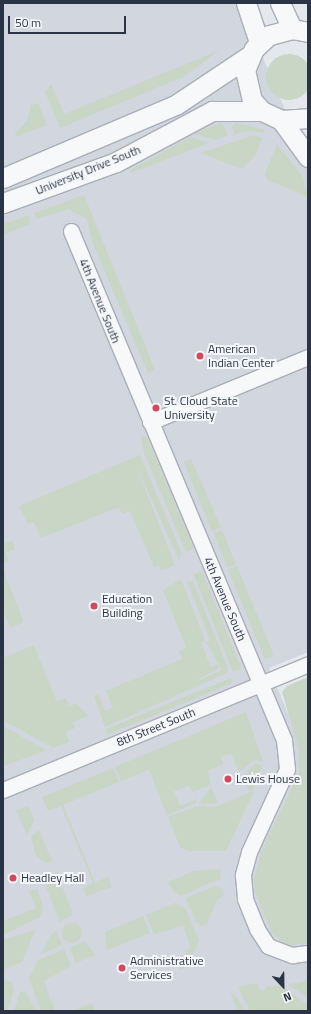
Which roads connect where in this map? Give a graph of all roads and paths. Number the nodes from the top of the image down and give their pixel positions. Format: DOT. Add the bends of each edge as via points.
graph roads {
  1 [pos="246,3"];
  2 [pos="280,3"];
  3 [pos="300,31"];
  4 [pos="254,49"];
  5 [pos="262,111"];
  6 [pos="308,118"];
  7 [pos="282,120"];
  8 [pos="308,157"];
  9 [pos="3,178"];
  10 [pos="3,203"];
  11 [pos="71,231"];
  12 [pos="308,357"];
  13 [pos="150,422"];
  14 [pos="308,664"];
  15 [pos="261,683"];
  16 [pos="3,790"];
  17 [pos="308,953"];
  1 -- 4 [label="street"];
  2 -- 3 [label="street"];
  3 -- 4 [label="street, University Drive South" via="269,35"];
  4 -- 5 [label="street" via="246,86"];
  4 -- 9 [label="street, University Drive South" via="198,92 152,117"];
  5 -- 7 [label="street"];
  5 -- 10 [label="street, University Drive South" via="212,111 116,162"];
  6 -- 7 [label="street"];
  7 -- 8 [label="street"];
  11 -- 13 [label="street, 4th Avenue South"];
  12 -- 13 [label="street"];
  13 -- 15 [label="street, 4th Avenue South"];
  14 -- 15 [label="street, 8th Street South"];
  15 -- 16 [label="street, 8th Street South"];
  15 -- 17 [label="street, 4th Avenue South" via="284,740 287,770 249,852 244,875 244,893 257,929 268,946 292,955"];
}
